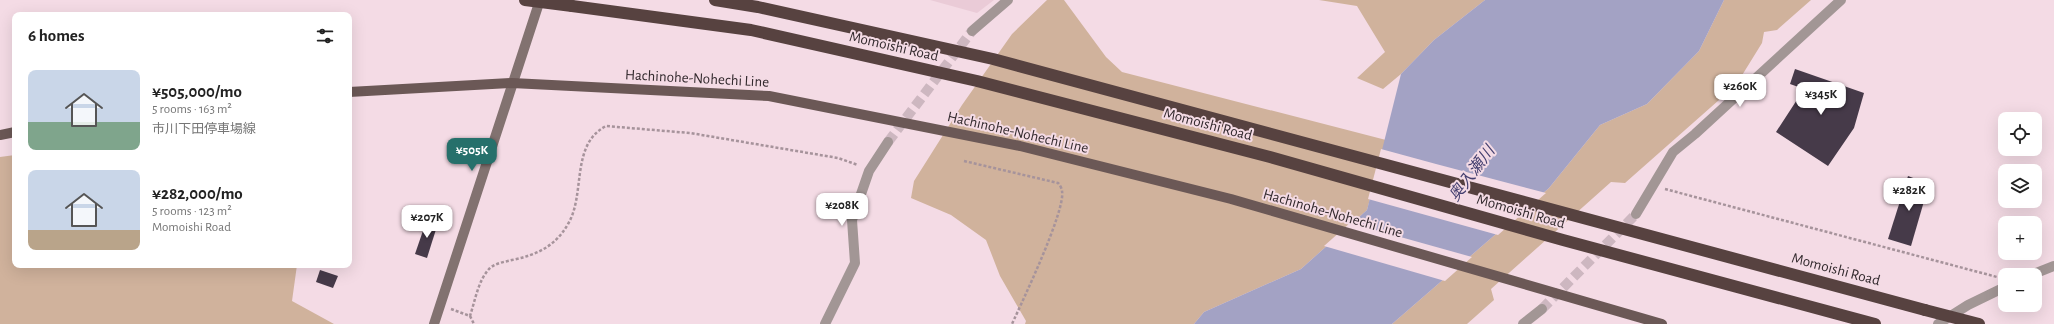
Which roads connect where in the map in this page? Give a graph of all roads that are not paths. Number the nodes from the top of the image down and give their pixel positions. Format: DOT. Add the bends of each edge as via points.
graph roads {
  1 [pos="524,0"];
  2 [pos="540,0"];
  3 [pos="715,0"];
  4 [pos="1008,0"];
  5 [pos="1841,0"];
  6 [pos="972,31"];
  7 [pos="512,84"];
  8 [pos="352,92"];
  9 [pos="12,133"];
  10 [pos="0,135"];
  11 [pos="888,142"];
  12 [pos="1636,214"];
  13 [pos="2054,266"];
  14 [pos="2042,271"];
  15 [pos="1998,290"];
  16 [pos="1542,309"];
  17 [pos="434,324"];
  18 [pos="825,324"];
  19 [pos="1523,324"];
  20 [pos="1662,324"];
  21 [pos="1874,324"];
  22 [pos="1938,324"];
  23 [pos="1978,324"];
  1 -- 21 [label="highway, Momoishi Road, bridge" via="751,30 977,81 1270,157"];
  2 -- 7 [label="main road"];
  3 -- 23 [label="highway, Momoishi Road, bridge" via="758,7 993,59"];
  4 -- 6 [label="street"];
  5 -- 12 [label="street" via="1696,134 1673,152"];
  7 -- 8 [label="main road, Hachinohe-Nohechi Line"];
  7 -- 17 [label="main road"];
  7 -- 20 [label="main road, Hachinohe-Nohechi Line" via="769,96 1027,148 1231,200"];
  9 -- 10 [label="main road"];
  11 -- 18 [label="street" via="869,171 852,220 855,263"];
  13 -- 14 [label="street"];
  15 -- 22 [label="street" via="1968,304"];
  16 -- 19 [label="street"];
}
